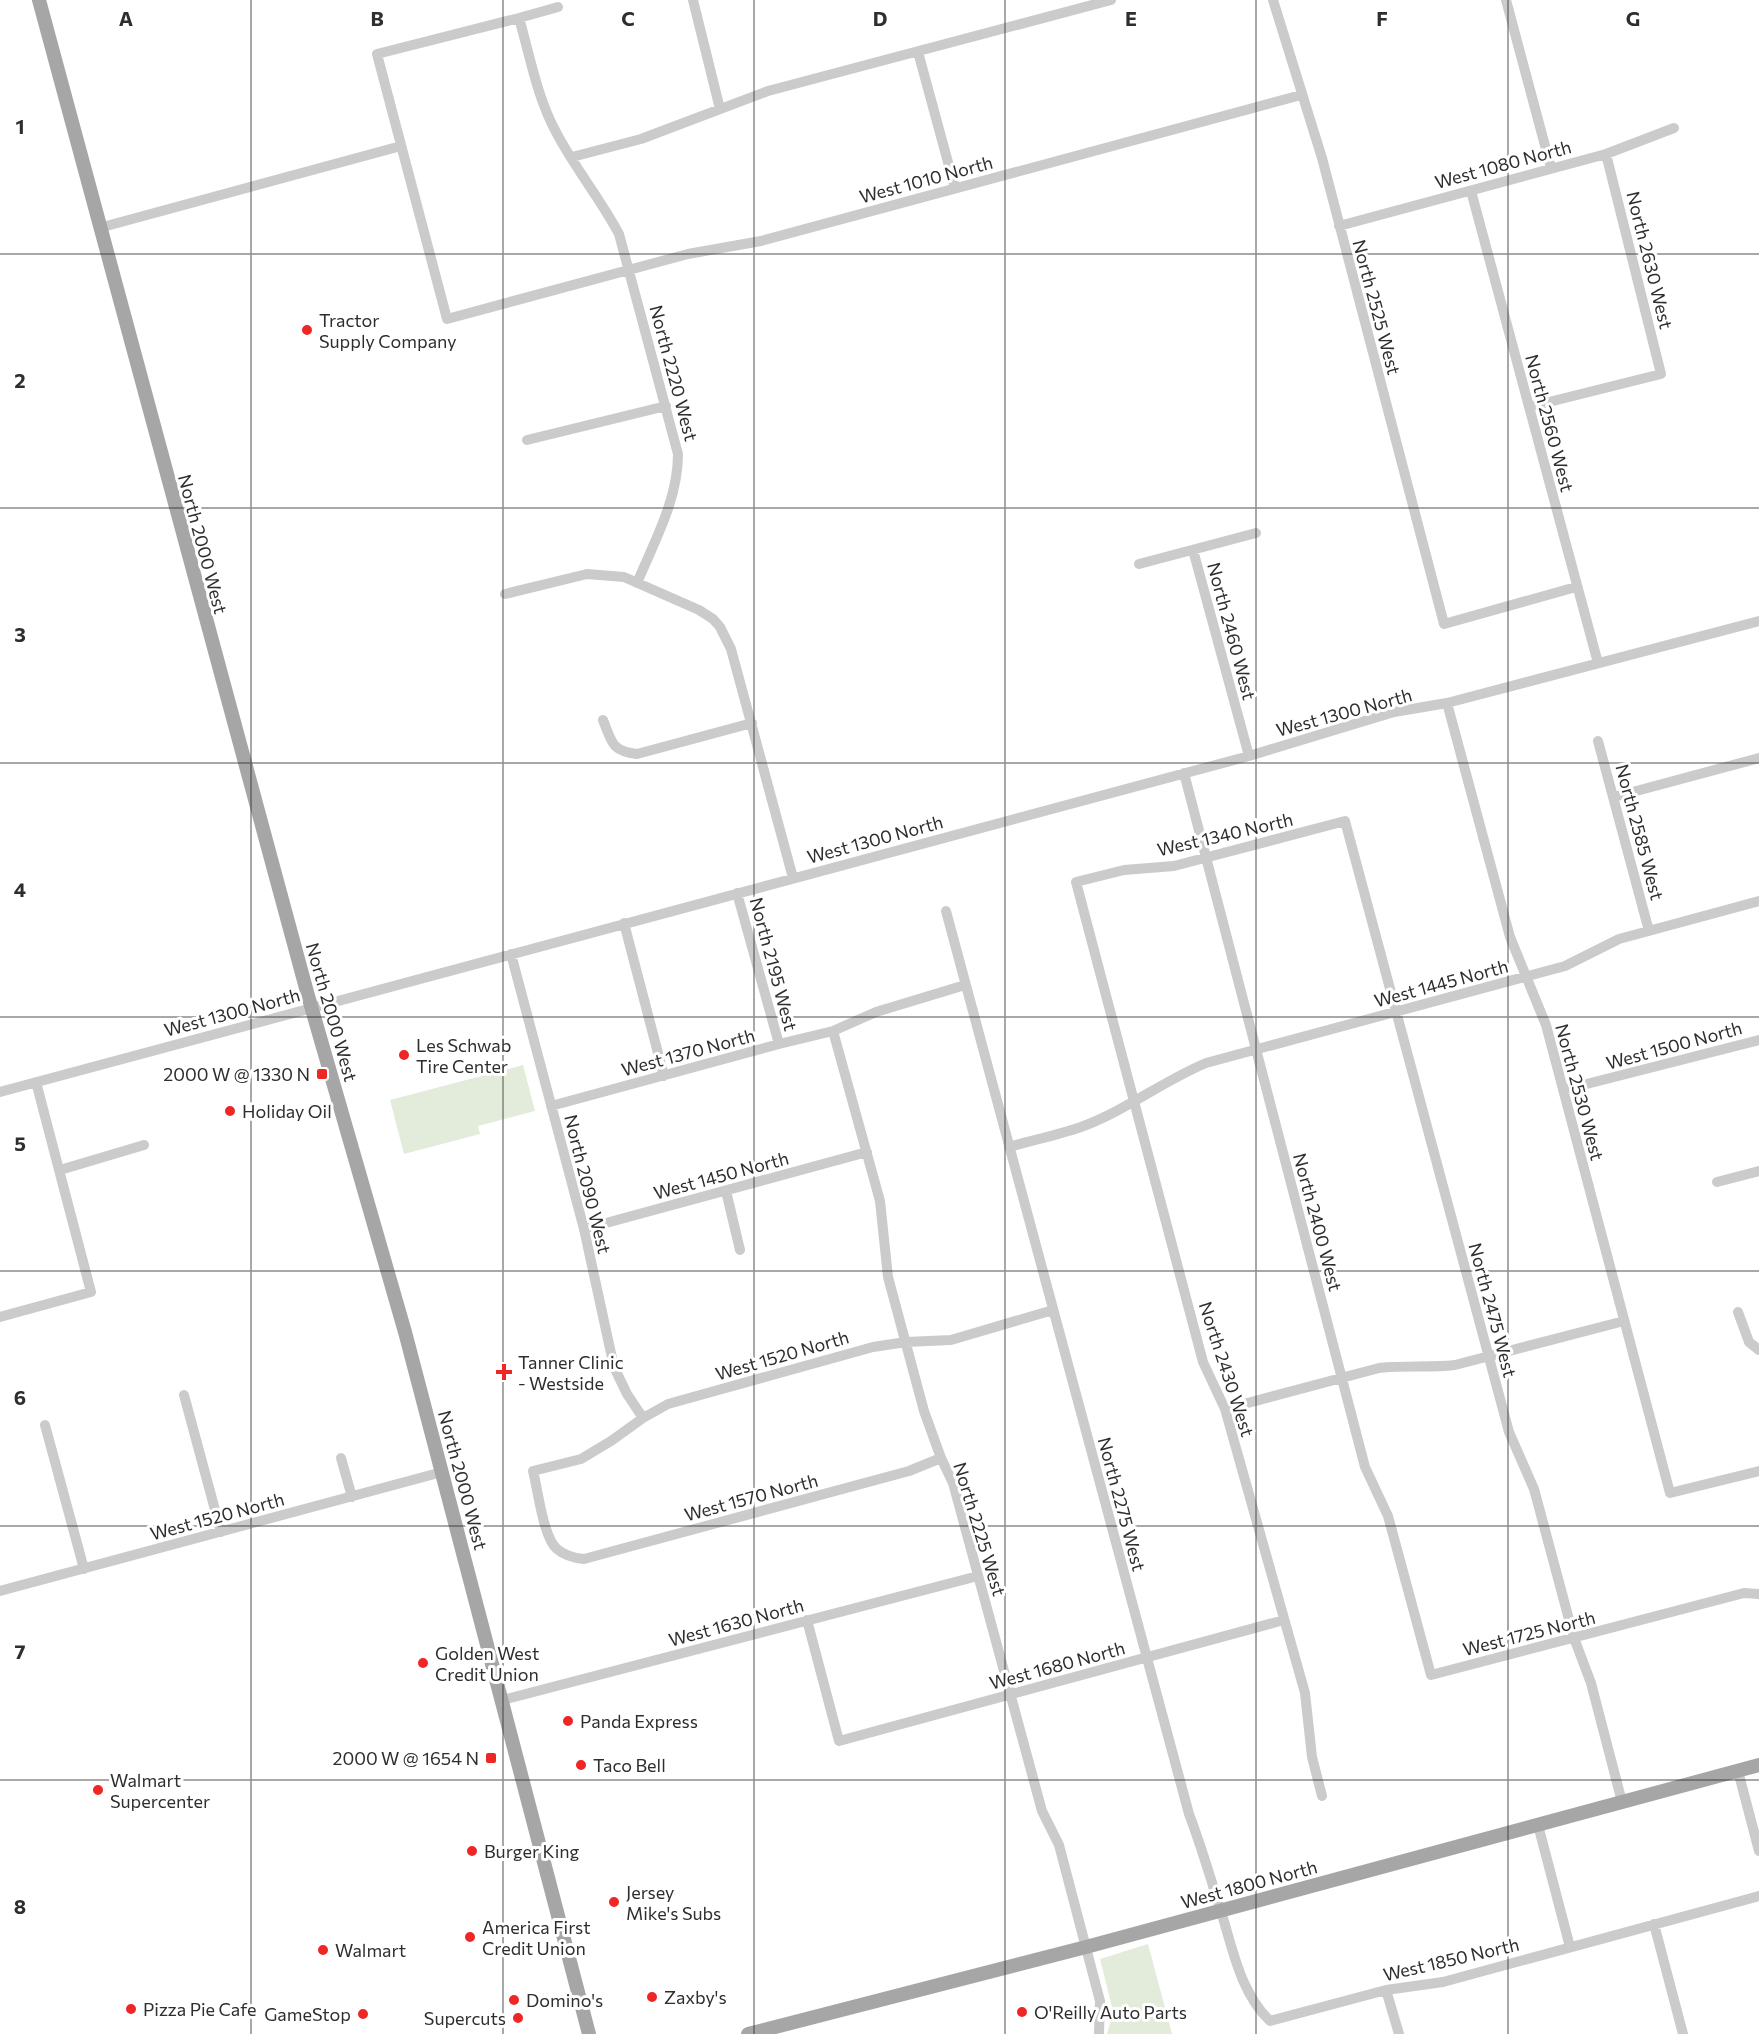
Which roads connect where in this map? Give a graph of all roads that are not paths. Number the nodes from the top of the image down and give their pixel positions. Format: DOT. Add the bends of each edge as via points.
graph roads {
  1 [pos="39,0"];
  2 [pos="693,0"];
  3 [pos="1111,0"];
  4 [pos="1273,0"];
  5 [pos="1506,0"];
  6 [pos="558,7"];
  7 [pos="519,18"];
  8 [pos="918,52"];
  9 [pos="1301,95"];
  10 [pos="720,109"];
  11 [pos="1674,128"];
  12 [pos="401,146"];
  13 [pos="1606,154"];
  14 [pos="572,157"];
  15 [pos="1551,168"];
  16 [pos="955,188"];
  17 [pos="1471,191"];
  18 [pos="1339,226"];
  19 [pos="99,228"];
  20 [pos="630,270"];
  21 [pos="666,406"];
  22 [pos="1529,407"];
  23 [pos="527,440"];
  24 [pos="1256,533"];
  25 [pos="1193,550"];
  26 [pos="1139,564"];
  27 [pos="637,583"];
  28 [pos="1576,587"];
  29 [pos="505,594"];
  30 [pos="1759,621"];
  31 [pos="1598,663"];
  32 [pos="1447,703"];
  33 [pos="603,720"];
  34 [pos="752,723"];
  35 [pos="1598,741"];
  36 [pos="1249,756"];
  37 [pos="1759,758"];
  38 [pos="1184,773"];
  39 [pos="1614,797"];
  40 [pos="1346,821"];
  41 [pos="1205,857"];
  42 [pos="793,878"];
  43 [pos="1076,882"];
  44 [pos="737,892"];
  45 [pos="1759,901"];
  46 [pos="946,911"];
  47 [pos="624,923"];
  48 [pos="1649,931"];
  49 [pos="511,954"];
  50 [pos="1527,976"];
  51 [pos="965,985"];
  52 [pos="312,1008"];
  53 [pos="1396,1012"];
  54 [pos="833,1031"];
  55 [pos="1759,1040"];
  56 [pos="779,1044"];
  57 [pos="1256,1050"];
  58 [pos="664,1076"];
  59 [pos="36,1082"];
  60 [pos="1563,1090"];
  61 [pos="0,1092"];
  62 [pos="1134,1101"];
  63 [pos="551,1106"];
  64 [pos="144,1145"];
  65 [pos="1009,1147"];
  66 [pos="867,1152"];
  67 [pos="60,1170"];
  68 [pos="1759,1171"];
  69 [pos="1717,1182"];
  70 [pos="726,1191"];
  71 [pos="584,1229"];
  72 [pos="740,1250"];
  73 [pos="1053,1310"];
  74 [pos="1738,1312"];
  75 [pos="0,1317"];
  76 [pos="1624,1320"];
  77 [pos="906,1342"];
  78 [pos="1759,1350"];
  79 [pos="1489,1356"];
  80 [pos="1343,1378"];
  81 [pos="184,1395"];
  82 [pos="1225,1409"];
  83 [pos="643,1418"];
  84 [pos="45,1425"];
  85 [pos="341,1458"];
  86 [pos="941,1458"];
  87 [pos="1759,1471"];
  88 [pos="442,1472"];
  89 [pos="352,1497"];
  90 [pos="221,1532"];
  91 [pos="568,1557"];
  92 [pos="84,1569"];
  93 [pos="978,1576"];
  94 [pos="0,1591"];
  95 [pos="1759,1594"];
  96 [pos="807,1620"];
  97 [pos="1284,1620"];
  98 [pos="1574,1638"];
  99 [pos="1147,1658"];
  100 [pos="1431,1675"];
  101 [pos="1010,1695"];
  102 [pos="503,1700"];
  103 [pos="1759,1766"];
  104 [pos="1738,1771"];
  105 [pos="1322,1796"];
  106 [pos="1622,1802"];
  107 [pos="1538,1825"];
  108 [pos="1759,1851"];
  109 [pos="1759,1896"];
  110 [pos="1220,1910"];
  111 [pos="1654,1924"];
  112 [pos="1086,1947"];
  113 [pos="1569,1947"];
  114 [pos="1386,1990"];
  115 [pos="589,2034"];
  116 [pos="748,2034"];
  117 [pos="1099,2034"];
  118 [pos="1399,2034"];
  119 [pos="1683,2034"];
  1 -- 19 [label="main road, North 2000 West"];
  2 -- 10 [label="street"];
  3 -- 8 [label="street"];
  4 -- 9 [label="street, North 2525 West"];
  5 -- 15 [label="street"];
  6 -- 7 [label="street"];
  7 -- 12 [label="street" via="376,54"];
  7 -- 14 [label="street, North 2220 West" via="546,110"];
  8 -- 10 [label="street" via="768,91"];
  8 -- 16 [label="street"];
  9 -- 16 [label="street, West 1010 North"];
  9 -- 18 [label="street, North 2525 West" via="1323,158"];
  10 -- 14 [label="street" via="650,136"];
  11 -- 13 [label="street, West 1080 North"];
  12 -- 19 [label="street"];
  12 -- 20 [label="street, West 1010 North" via="447,319"];
  13 -- 15 [label="street, West 1080 North"];
  13 -- 22 [label="street, North 2630 West" via="1661,374"];
  14 -- 20 [label="street, North 2220 West" via="619,234"];
  15 -- 17 [label="street, West 1080 North"];
  16 -- 20 [label="street, West 1010 North" via="761,241 688,254"];
  17 -- 18 [label="street, West 1080 North"];
  17 -- 22 [label="street, North 2560 West"];
  18 -- 28 [label="street, North 2525 West" via="1444,624"];
  19 -- 52 [label="main road, North 2000 West"];
  20 -- 21 [label="street, North 2220 West"];
  21 -- 23 [label="street"];
  21 -- 27 [label="street, North 2220 West" via="678,454 678,475"];
  22 -- 28 [label="street, North 2560 West"];
  24 -- 25 [label="street"];
  25 -- 26 [label="street"];
  25 -- 36 [label="street, North 2460 West"];
  27 -- 29 [label="street" via="624,577 587,574"];
  27 -- 34 [label="street" via="699,610 720,627 731,649"];
  28 -- 31 [label="street, North 2560 West"];
  30 -- 31 [label="street, West 1300 North"];
  31 -- 32 [label="street, West 1300 North"];
  32 -- 36 [label="street, West 1300 North" via="1394,712"];
  32 -- 50 [label="street, North 2530 West" via="1510,937"];
  33 -- 34 [label="street" via="612,744 622,752 637,754"];
  34 -- 42 [label="street"];
  35 -- 39 [label="street, North 2585 West"];
  36 -- 38 [label="street, West 1300 North"];
  37 -- 39 [label="street"];
  38 -- 41 [label="street, North 2400 West"];
  38 -- 42 [label="street, West 1300 North"];
  39 -- 48 [label="street, North 2585 West"];
  40 -- 41 [label="street, West 1340 North"];
  40 -- 53 [label="street, North 2475 West"];
  41 -- 43 [label="street, West 1340 North"];
  41 -- 57 [label="street, North 2400 West"];
  42 -- 44 [label="street, West 1300 North"];
  43 -- 62 [label="street, North 2430 West"];
  44 -- 47 [label="street, West 1300 North"];
  44 -- 56 [label="street, North 2195 West"];
  45 -- 48 [label="street, West 1445 North"];
  46 -- 51 [label="street, North 2275 West"];
  47 -- 49 [label="street, West 1300 North"];
  47 -- 58 [label="street"];
  48 -- 50 [label="street, West 1445 North" via="1619,939 1565,966"];
  49 -- 52 [label="street, West 1300 North"];
  49 -- 63 [label="street, North 2090 West"];
  50 -- 53 [label="street, West 1445 North"];
  50 -- 60 [label="street, North 2530 West" via="1546,1025"];
  51 -- 54 [label="street, West 1370 North" via="876,1012"];
  51 -- 65 [label="street, North 2275 West"];
  52 -- 59 [label="street, West 1300 North"];
  52 -- 88 [label="main road, North 2000 West"];
  53 -- 57 [label="street, West 1445 North"];
  53 -- 79 [label="street, North 2475 West"];
  54 -- 56 [label="street, West 1370 North"];
  54 -- 66 [label="street, North 2225 West"];
  55 -- 60 [label="street, West 1500 North"];
  56 -- 58 [label="street, West 1370 North"];
  57 -- 62 [label="street, West 1445 North" via="1191,1069"];
  57 -- 80 [label="street, North 2400 West"];
  58 -- 63 [label="street, West 1370 North"];
  59 -- 61 [label="street, West 1300 North"];
  59 -- 67 [label="street"];
  60 -- 76 [label="street, North 2530 West"];
  62 -- 65 [label="street" via="1082,1126"];
  62 -- 82 [label="street, North 2430 West" via="1203,1362"];
  63 -- 71 [label="street, North 2090 West"];
  64 -- 67 [label="street"];
  65 -- 73 [label="street, North 2275 West"];
  66 -- 70 [label="street, West 1450 North"];
  66 -- 77 [label="street, North 2225 West" via="880,1201 888,1277"];
  67 -- 75 [label="street" via="91,1292"];
  68 -- 69 [label="street"];
  70 -- 71 [label="street, West 1450 North"];
  70 -- 72 [label="street"];
  71 -- 83 [label="street, North 2090 West" via="614,1367"];
  73 -- 77 [label="street, West 1520 North" via="951,1340"];
  73 -- 99 [label="street, North 2275 West"];
  74 -- 78 [label="street" via="1749,1342"];
  76 -- 79 [label="street"];
  76 -- 87 [label="street, North 2530 West" via="1670,1493"];
  77 -- 83 [label="street, West 1520 North" via="873,1347 668,1404"];
  77 -- 86 [label="street, North 2225 West"];
  79 -- 80 [label="street" via="1438,1367 1379,1368"];
  79 -- 98 [label="street, North 2475 West" via="1509,1432 1534,1489"];
  80 -- 82 [label="street"];
  80 -- 100 [label="street, North 2400 West" via="1365,1467 1388,1516"];
  81 -- 90 [label="street"];
  82 -- 97 [label="street, North 2430 West"];
  83 -- 91 [label="street, West 1520 North" via="580,1459 533,1471 548,1532 555,1548"];
  84 -- 92 [label="street"];
  85 -- 89 [label="street"];
  86 -- 91 [label="street, West 1570 North" via="909,1471 584,1560"];
  86 -- 93 [label="street, North 2225 West" via="953,1483"];
  88 -- 89 [label="street, West 1520 North"];
  88 -- 102 [label="main road, North 2000 West"];
  89 -- 90 [label="street, West 1520 North"];
  90 -- 92 [label="street, West 1520 North"];
  92 -- 94 [label="street, West 1520 North"];
  93 -- 96 [label="street, West 1630 North"];
  93 -- 101 [label="street, North 2225 West"];
  95 -- 98 [label="street, West 1725 North" via="1744,1593"];
  96 -- 101 [label="street, West 1680 North" via="839,1741"];
  96 -- 102 [label="street, West 1630 North"];
  97 -- 99 [label="street, West 1680 North"];
  97 -- 105 [label="street, North 2430 West" via="1305,1693 1312,1757"];
  98 -- 100 [label="street, West 1725 North"];
  98 -- 106 [label="street, North 2475 West" via="1591,1683"];
  99 -- 101 [label="street, West 1680 North"];
  99 -- 110 [label="street, North 2275 West" via="1189,1814"];
  101 -- 112 [label="street, North 2225 West" via="1042,1811 1059,1845"];
  102 -- 115 [label="main road, North 2000 West"];
  103 -- 104 [label="main road, West 1800 North"];
  104 -- 106 [label="main road, West 1800 North"];
  104 -- 108 [label="street"];
  106 -- 107 [label="main road, West 1800 North"];
  107 -- 110 [label="main road, West 1800 North"];
  107 -- 113 [label="street"];
  109 -- 111 [label="street, West 1850 North"];
  110 -- 112 [label="main road, West 1800 North"];
  110 -- 114 [label="street, West 1850 North" via="1246,1990 1270,2022"];
  111 -- 113 [label="street, West 1850 North"];
  111 -- 119 [label="street"];
  112 -- 116 [label="main road, West 1800 North"];
  112 -- 117 [label="street, North 2225 West" via="1100,2001"];
  113 -- 114 [label="street, West 1850 North" via="1443,1982"];
  114 -- 118 [label="street"];
}
